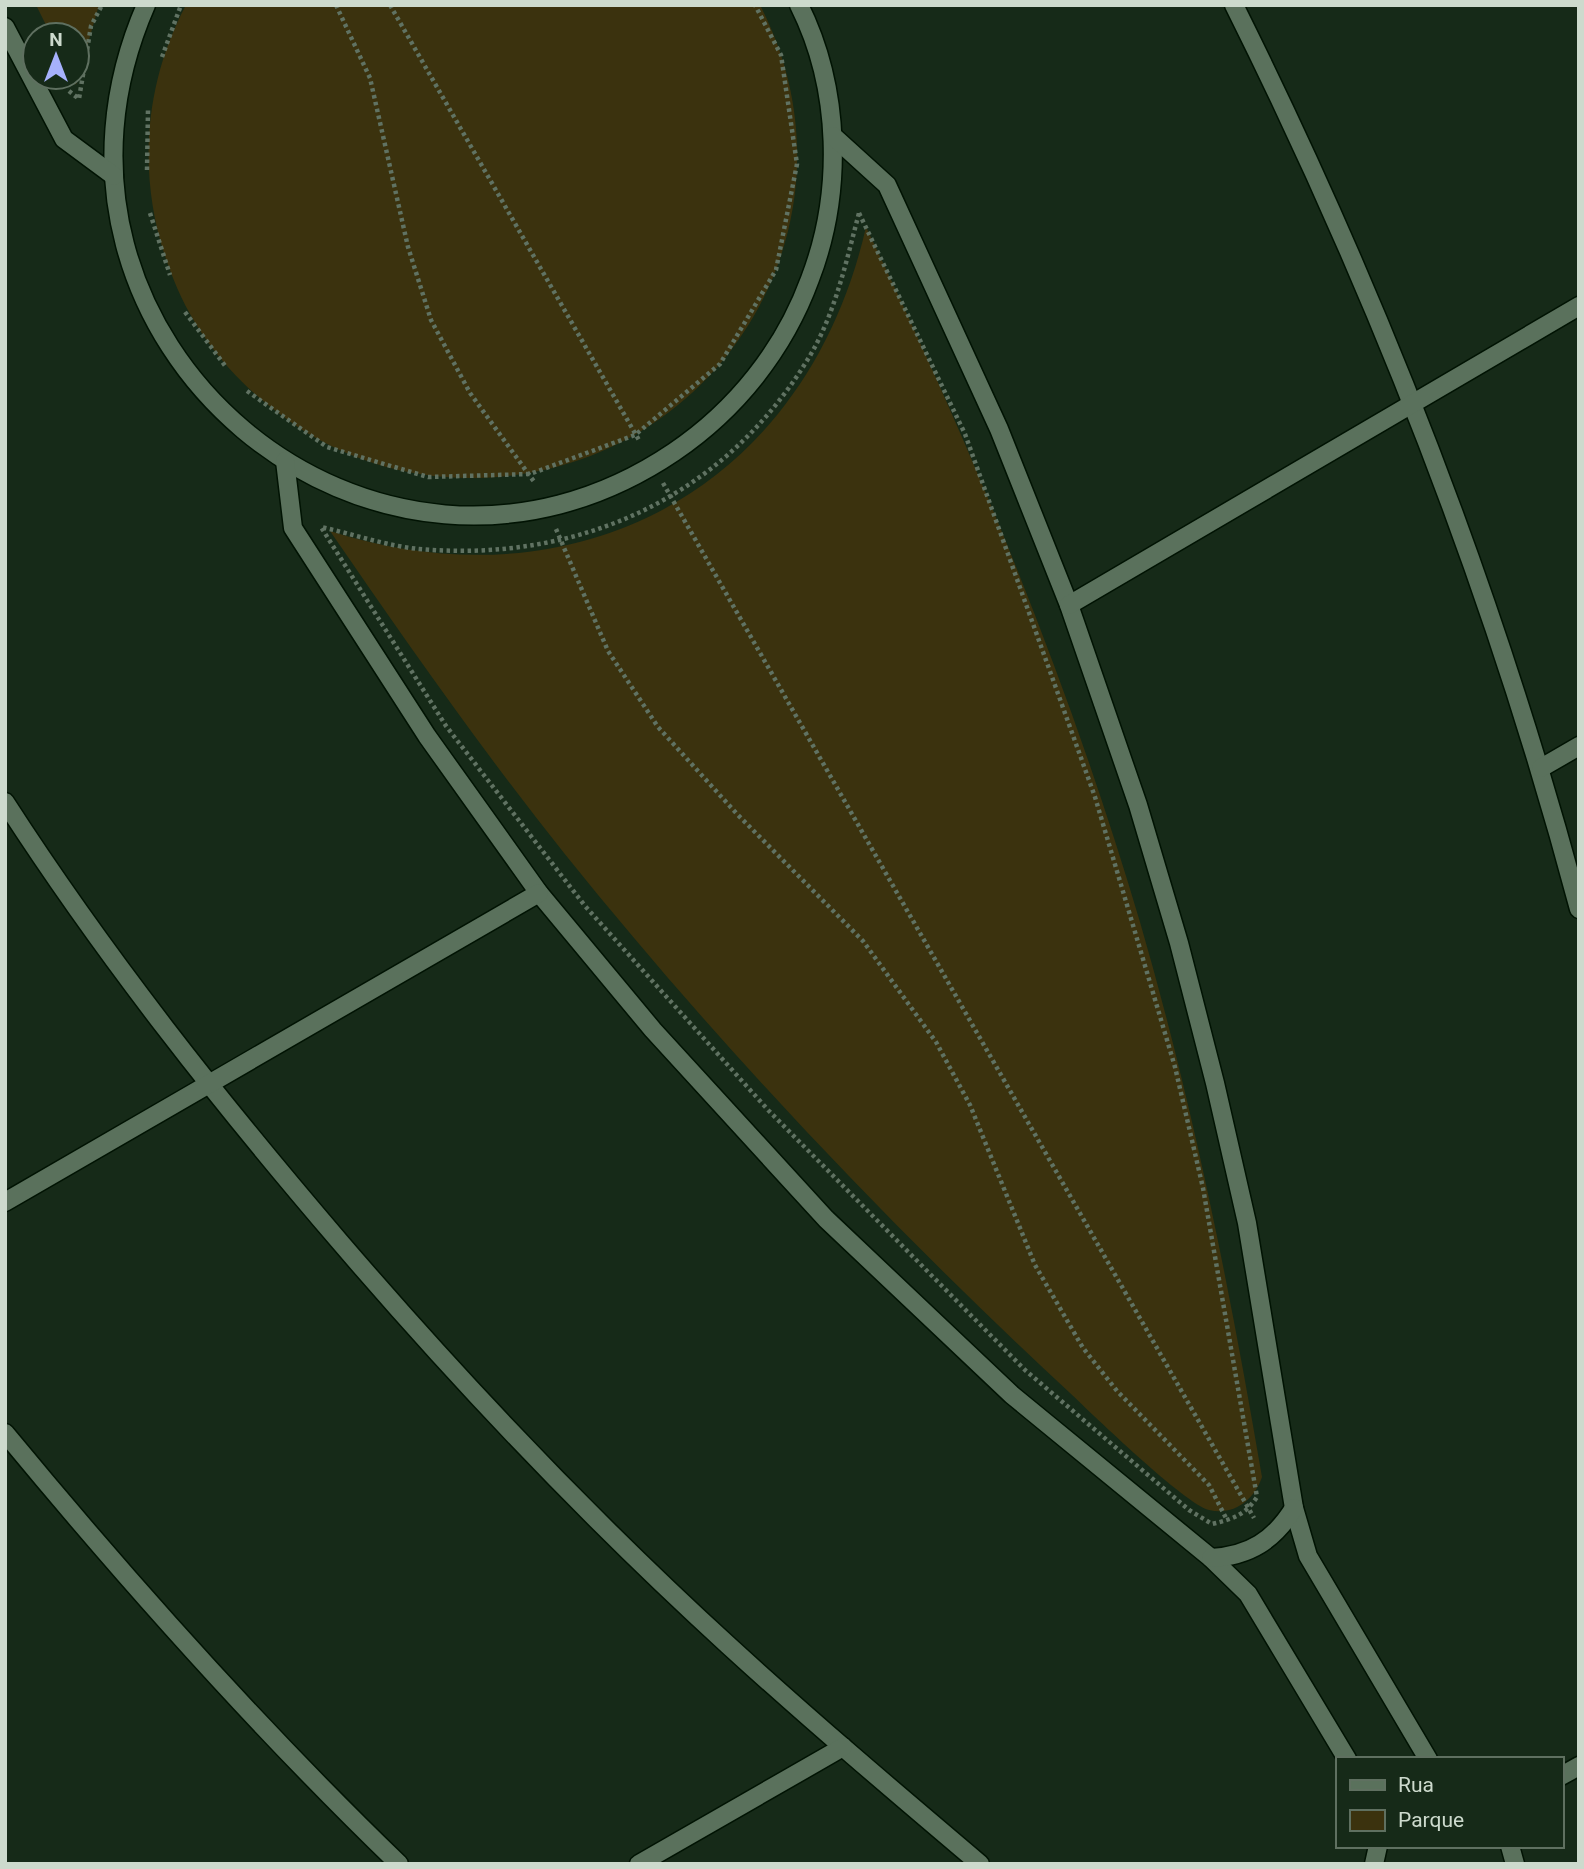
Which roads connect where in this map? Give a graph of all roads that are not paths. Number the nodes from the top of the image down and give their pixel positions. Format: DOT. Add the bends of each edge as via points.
graph roads {
  1 [pos="146,5"];
  2 [pos="799,5"];
  3 [pos="1234,5"];
  4 [pos="5,27"];
  5 [pos="833,136"];
  6 [pos="114,176"];
  7 [pos="1579,306"];
  8 [pos="1414,402"];
  9 [pos="285,461"];
  10 [pos="1069,605"];
  11 [pos="1579,746"];
  12 [pos="1541,768"];
  13 [pos="5,802"];
  14 [pos="539,892"];
  15 [pos="1579,909"];
  16 [pos="207,1085"];
  17 [pos="5,1202"];
  18 [pos="5,1433"];
  19 [pos="1294,1508"];
  20 [pos="1211,1559"];
  21 [pos="843,1747"];
  22 [pos="1346,1757"];
  23 [pos="1427,1757"];
  24 [pos="1579,1766"];
  25 [pos="1563,1775"];
  26 [pos="399,1864"];
  27 [pos="639,1864"];
  28 [pos="980,1864"];
  1 -- 6 [label="street" via="119,90"];
  2 -- 5 [label="street" via="828,93"];
  3 -- 8 [label="street" via="1336,221"];
  4 -- 6 [label="street" via="64,139"];
  5 -- 9 [label="street" via="827,222 801,304 755,378 726,410 653,466 579,498 545,506 450,513 407,508 334,485"];
  5 -- 10 [label="street" via="887,185 999,429"];
  6 -- 9 [label="street" via="118,219 129,261 164,340 217,407"];
  7 -- 8 [label="street"];
  8 -- 10 [label="street"];
  8 -- 12 [label="street"];
  9 -- 14 [label="street" via="293,528 427,736"];
  10 -- 19 [label="street" via="1138,805 1215,1083 1249,1236"];
  11 -- 12 [label="street"];
  12 -- 15 [label="street"];
  13 -- 16 [label="street"];
  14 -- 16 [label="street"];
  14 -- 20 [label="street" via="661,1040 826,1219 1012,1395"];
  16 -- 17 [label="street"];
  16 -- 21 [label="street" via="389,1299 503,1423 631,1553"];
  18 -- 26 [label="street" via="162,1617"];
  19 -- 20 [label="street" via="1267,1540 1243,1553"];
  19 -- 23 [label="street" via="1308,1556"];
  20 -- 22 [label="street" via="1248,1594"];
  21 -- 27 [label="street"];
  21 -- 28 [label="street"];
  24 -- 25 [label="street"];
}
